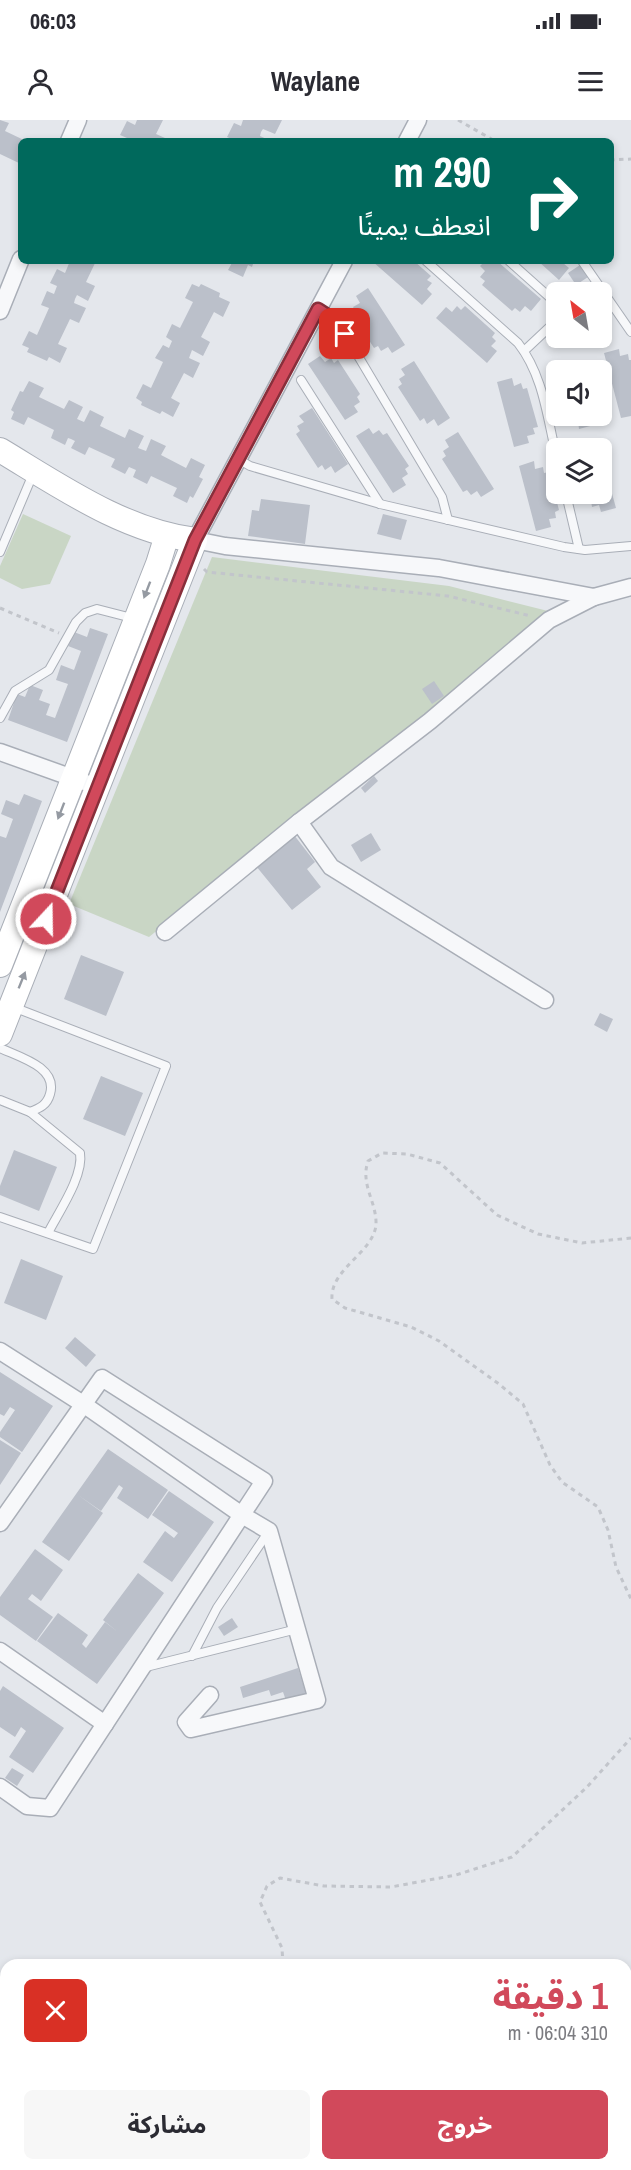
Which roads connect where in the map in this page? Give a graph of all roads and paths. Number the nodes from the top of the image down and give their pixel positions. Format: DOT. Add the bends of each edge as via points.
graph roads {
  1 [pos="78,120"];
  2 [pos="418,120"];
  3 [pos="458,120"];
  4 [pos="70,138"];
  5 [pos="409,138"];
  6 [pos="490,138"];
  7 [pos="631,159"];
  8 [pos="614,160"];
  9 [pos="19,264"];
  10 [pos="342,264"];
  11 [pos="429,264"];
  12 [pos="512,264"];
  13 [pos="584,264"];
  14 [pos="546,294"];
  15 [pos="318,309"];
  16 [pos="0,310"];
  17 [pos="546,330"];
  18 [pos="631,332"];
  19 [pos="524,351"];
  20 [pos="301,380"];
  21 [pos="552,438"];
  22 [pos="0,450"];
  23 [pos="238,459"];
  24 [pos="34,470"];
  25 [pos="380,504"];
  26 [pos="568,504"];
  27 [pos="448,520"];
  28 [pos="166,535"];
  29 [pos="193,545"];
  30 [pos="631,546"];
  31 [pos="579,549"];
  32 [pos="0,552"];
  33 [pos="631,587"];
  34 [pos="594,597"];
  35 [pos="0,608"];
  36 [pos="136,619"];
  37 [pos="549,620"];
  38 [pos="68,637"];
  39 [pos="0,718"];
  40 [pos="1,755"];
  41 [pos="74,777"];
  42 [pos="98,787"];
  43 [pos="299,822"];
  44 [pos="165,932"];
  45 [pos="0,965"];
  46 [pos="545,1000"];
  47 [pos="11,1007"];
  48 [pos="0,1034"];
  49 [pos="0,1048"];
  50 [pos="0,1100"];
  51 [pos="30,1112"];
  52 [pos="0,1217"];
  53 [pos="48,1233"];
  54 [pos="631,1238"];
  55 [pos="0,1351"];
  56 [pos="83,1404"];
  57 [pos="242,1515"];
  58 [pos="0,1523"];
  59 [pos="269,1531"];
  60 [pos="631,1599"];
  61 [pos="297,1629"];
  62 [pos="0,1651"];
  63 [pos="192,1656"];
  64 [pos="142,1668"];
  65 [pos="210,1695"];
  66 [pos="105,1724"];
  67 [pos="631,1738"];
  68 [pos="0,1787"];
  69 [pos="282,1959"];
  1 -- 4 [label="street"];
  2 -- 5 [label="street"];
  3 -- 6 [label="path"];
  7 -- 8 [label="path"];
  9 -- 16 [label="street"];
  10 -- 15 [label="street"];
  11 -- 19 [label="lane"];
  12 -- 14 [label="lane"];
  13 -- 18 [label="lane"];
  15 -- 23 [label="street"];
  15 -- 27 [label="lane" via="335,320 345,334 442,497"];
  17 -- 19 [label="lane"];
  19 -- 21 [label="lane" via="537,374"];
  20 -- 25 [label="lane"];
  22 -- 24 [label="street"];
  23 -- 25 [label="lane" via="250,466"];
  23 -- 29 [label="street"];
  24 -- 28 [label="street" via="122,519"];
  24 -- 32 [label="lane"];
  25 -- 27 [label="lane"];
  26 -- 31 [label="lane"];
  27 -- 31 [label="lane"];
  28 -- 29 [label="street"];
  28 -- 36 [label="street, one-way"];
  29 -- 34 [label="street" via="440,568"];
  29 -- 37 [label="path" via="207,572 448,596"];
  29 -- 42 [label="street"];
  30 -- 31 [label="lane"];
  33 -- 34 [label="street"];
  34 -- 37 [label="street"];
  35 -- 38 [label="path"];
  36 -- 38 [label="lane" via="91,610 80,617"];
  36 -- 41 [label="street"];
  37 -- 43 [label="street" via="430,721"];
  38 -- 39 [label="lane" via="49,670 15,691"];
  40 -- 41 [label="street"];
  41 -- 42 [label="street"];
  41 -- 45 [label="street, one-way"];
  47 -- 42 [label="street, one-way"];
  43 -- 44 [label="street"];
  43 -- 46 [label="street" via="331,867"];
  47 -- 48 [label="street"];
  47 -- 53 [label="lane" via="166,1066 93,1249"];
  49 -- 51 [label="lane" via="48,1073 52,1085 49,1097 43,1106"];
  50 -- 51 [label="lane"];
  51 -- 53 [label="lane" via="80,1154 75,1180"];
  52 -- 53 [label="lane"];
  54 -- 60 [label="path" via="582,1243 538,1234 497,1215 440,1163 407,1154 382,1153 368,1161 364,1173 376,1225 370,1240 332,1290 332,1299 345,1308 411,1327 439,1341 524,1404 550,1465 562,1482 598,1507 616,1567"];
  55 -- 56 [label="street"];
  56 -- 57 [label="street"];
  56 -- 57 [label="street" via="102,1378 264,1482"];
  56 -- 58 [label="street"];
  57 -- 59 [label="street"];
  57 -- 64 [label="street"];
  59 -- 61 [label="street"];
  59 -- 63 [label="lane" via="217,1608"];
  61 -- 63 [label="lane"];
  61 -- 65 [label="street" via="317,1700 191,1729 186,1722"];
  62 -- 66 [label="street"];
  63 -- 64 [label="lane"];
  64 -- 66 [label="street"];
  66 -- 68 [label="street" via="50,1808 27,1806"];
  67 -- 69 [label="path" via="587,1787 512,1857 456,1875 391,1887 324,1887 280,1878 267,1886 260,1902 282,1948"];
}
